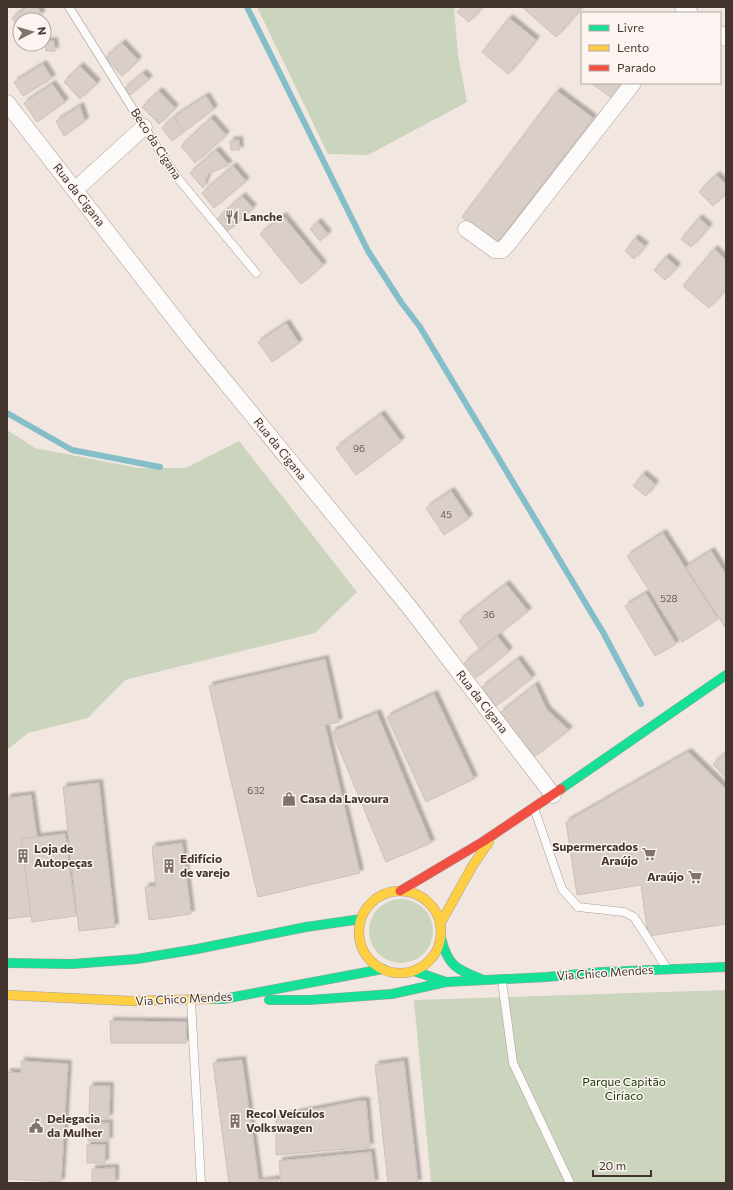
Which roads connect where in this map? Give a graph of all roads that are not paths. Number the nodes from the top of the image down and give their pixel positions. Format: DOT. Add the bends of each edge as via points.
graph roads {
  1 [pos="69,7"];
  2 [pos="632,84"];
  3 [pos="7,103"];
  4 [pos="144,127"];
  5 [pos="75,190"];
  6 [pos="466,229"];
  7 [pos="256,273"];
  8 [pos="726,675"];
  9 [pos="554,795"];
  10 [pos="534,808"];
  11 [pos="496,833"];
  12 [pos="400,891"];
  13 [pos="361,919"];
  14 [pos="440,924"];
  15 [pos="441,938"];
  16 [pos="7,963"];
  17 [pos="726,967"];
  18 [pos="383,969"];
  19 [pos="668,969"];
  20 [pos="414,970"];
  21 [pos="484,980"];
  22 [pos="501,980"];
  23 [pos="446,982"];
  24 [pos="7,995"];
  25 [pos="191,999"];
  26 [pos="224,999"];
  27 [pos="201,1183"];
  28 [pos="570,1183"];
  1 -- 4 [label="lane, Beco da Cigana"];
  2 -- 6 [label="street" via="502,250 495,250"];
  3 -- 5 [label="street, Rua da Cigana"];
  4 -- 5 [label="street"];
  4 -- 7 [label="lane, Beco da Cigana" via="186,189"];
  5 -- 9 [label="street, Rua da Cigana" via="189,336 410,608"];
  8 -- 9 [label="main road"];
  9 -- 10 [label="main road"];
  10 -- 11 [label="main road"];
  10 -- 19 [label="lane" via="562,889 578,907 624,912 634,917"];
  11 -- 12 [label="main road"];
  11 -- 14 [label="main road" via="473,865"];
  12 -- 13 [label="main road" via="387,893 376,899"];
  12 -- 14 [label="main road" via="412,892 424,898 432,906"];
  13 -- 16 [label="main road" via="299,928 138,959 60,964"];
  13 -- 18 [label="main road" via="359,936 364,951 374,964"];
  14 -- 15 [label="main road"];
  15 -- 20 [label="main road" via="432,958"];
  15 -- 21 [label="main road, Via Chico Mendes" via="448,960 458,969"];
  17 -- 19 [label="main road, Via Chico Mendes"];
  18 -- 20 [label="main road" via="404,973"];
  18 -- 26 [label="main road, Via Chico Mendes"];
  19 -- 22 [label="main road, Via Chico Mendes"];
  20 -- 23 [label="main road, Via Chico Mendes"];
  21 -- 22 [label="main road, Via Chico Mendes"];
  21 -- 23 [label="main road, Via Chico Mendes"];
  22 -- 28 [label="lane" via="513,1063"];
  23 -- 26 [label="main road" via="392,994 309,1000"];
  24 -- 25 [label="main road, Via Chico Mendes" via="130,1001"];
  25 -- 26 [label="main road, Via Chico Mendes"];
  25 -- 27 [label="lane"];
}
